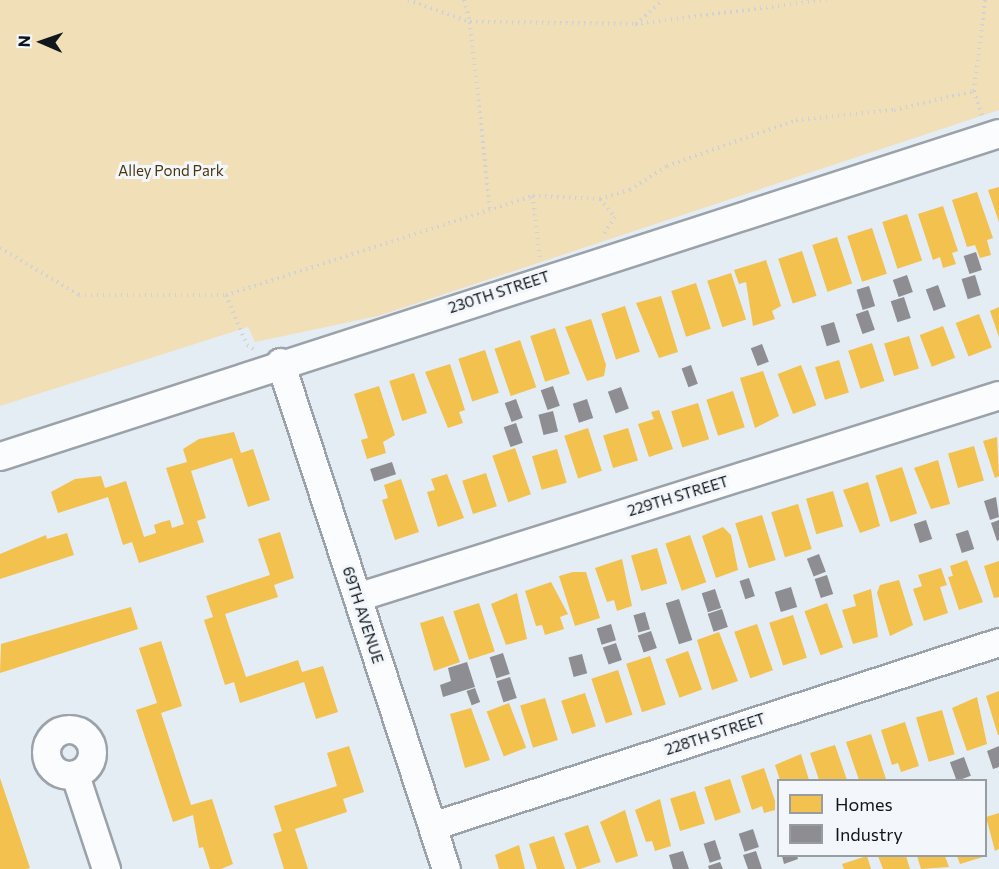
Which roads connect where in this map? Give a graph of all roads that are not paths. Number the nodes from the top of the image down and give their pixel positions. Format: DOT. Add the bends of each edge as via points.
graph roads {
  1 [pos="999,133"];
  2 [pos="280,362"];
  3 [pos="999,395"];
  4 [pos="0,456"];
  5 [pos="357,597"];
  6 [pos="999,642"];
  7 [pos="75,775"];
  8 [pos="432,826"];
  9 [pos="106,869"];
  10 [pos="446,869"];
  1 -- 2 [label="street, 230TH STREET"];
  2 -- 4 [label="street, 230TH STREET"];
  2 -- 5 [label="street, 69TH AVENUE"];
  3 -- 5 [label="street, 229TH STREET"];
  5 -- 8 [label="street, 69TH AVENUE"];
  6 -- 8 [label="street, 228TH STREET"];
  7 -- 9 [label="street"];
  8 -- 10 [label="street, 69TH AVENUE"];
}
